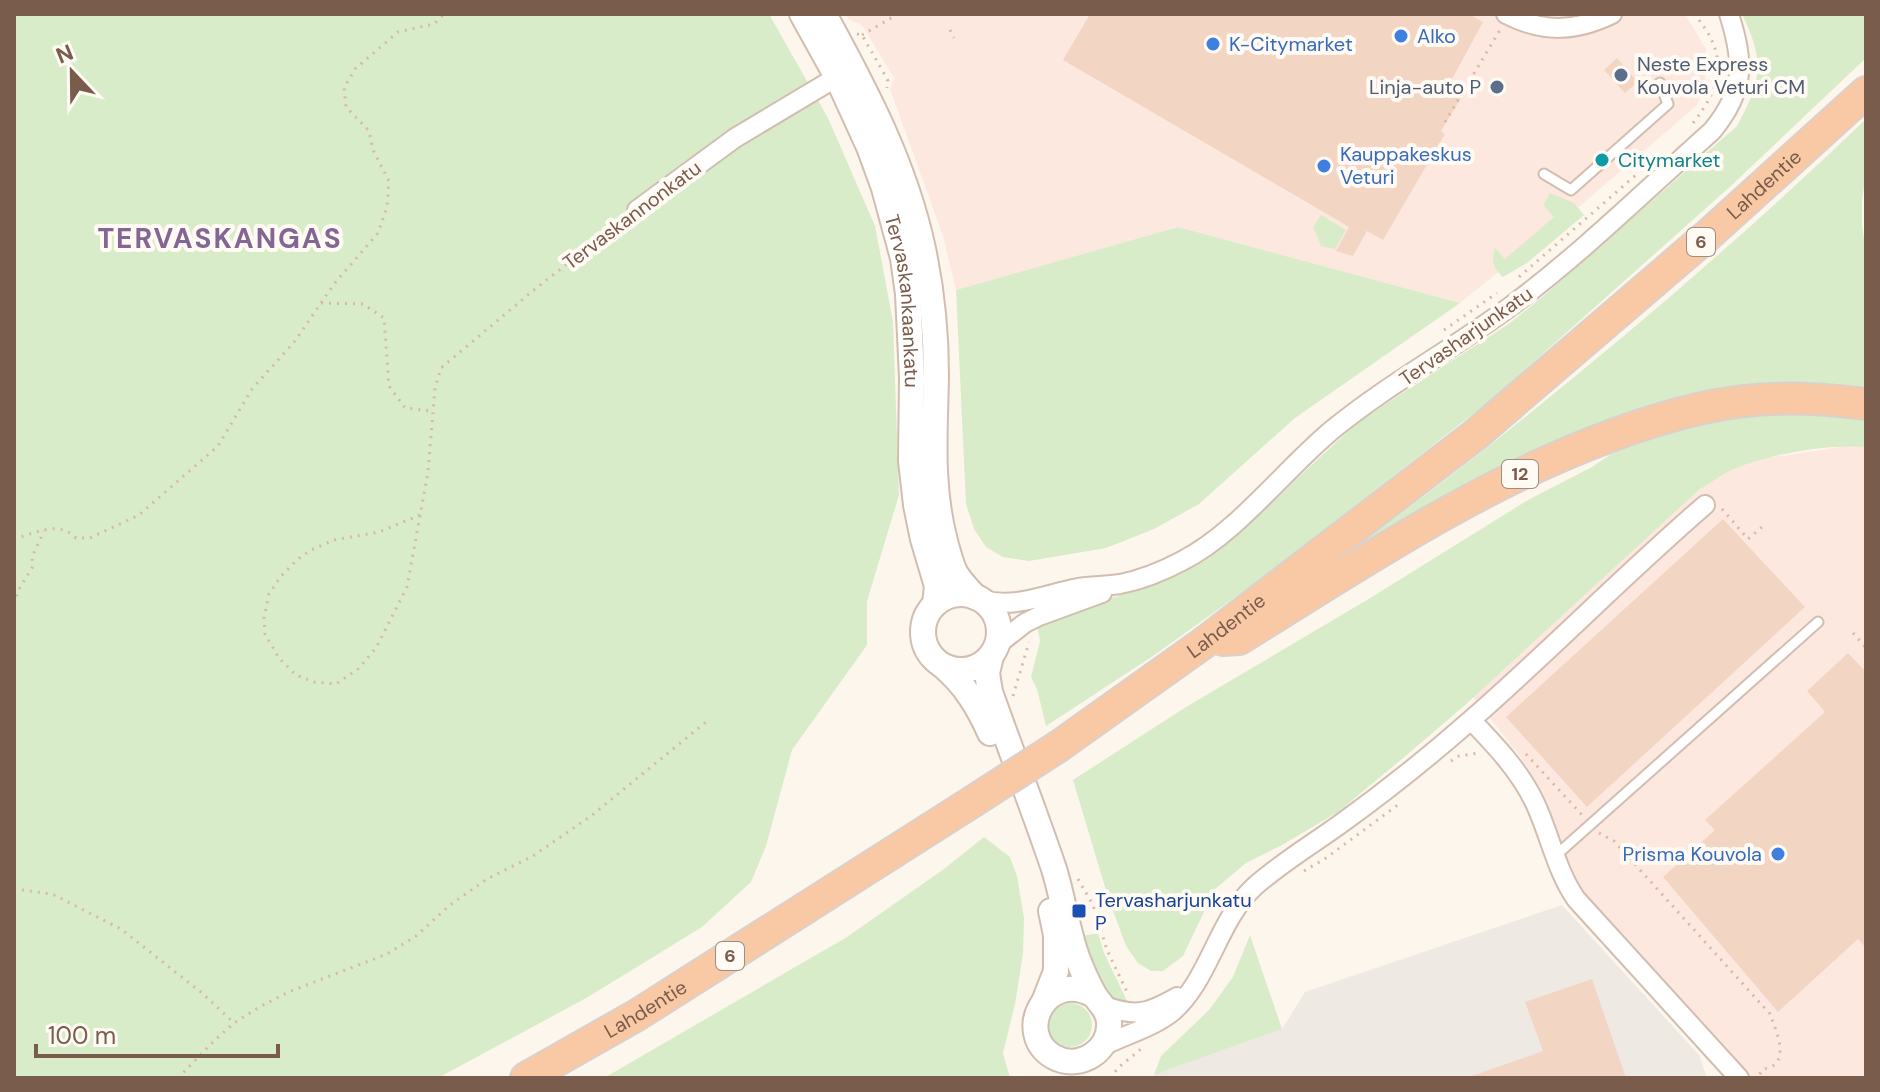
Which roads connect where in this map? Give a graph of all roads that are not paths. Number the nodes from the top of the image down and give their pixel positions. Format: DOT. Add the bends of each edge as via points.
graph roads {
  1 [pos="802,14"];
  2 [pos="824,14"];
  3 [pos="1589,14"];
  4 [pos="1612,14"];
  5 [pos="1719,14"];
  6 [pos="1504,21"];
  7 [pos="1732,23"];
  8 [pos="1554,27"];
  9 [pos="845,72"];
  10 [pos="1660,83"];
  11 [pos="1866,92"];
  12 [pos="1544,174"];
  13 [pos="637,210"];
  14 [pos="1866,404"];
  15 [pos="1705,505"];
  16 [pos="1121,583"];
  17 [pos="979,599"];
  18 [pos="935,604"];
  19 [pos="1818,622"];
  20 [pos="1205,642"];
  21 [pos="994,650"];
  22 [pos="943,666"];
  23 [pos="1471,720"];
  24 [pos="1554,857"];
  25 [pos="1197,980"];
  26 [pos="1100,1001"];
  27 [pos="1044,1002"];
  28 [pos="1046,1051"];
  29 [pos="1088,1062"];
  30 [pos="1726,1070"];
  31 [pos="526,1078"];
  32 [pos="1053,1078"];
  33 [pos="1739,1078"];
  1 -- 9 [label="street, Tervaskankaankatu"];
  2 -- 9 [label="street, Tervaskankaankatu"];
  3 -- 8 [label="street"];
  4 -- 8 [label="street" via="1582,26"];
  5 -- 7 [label="street, Tervasharjunkatu"];
  6 -- 8 [label="street"];
  7 -- 16 [label="street, Tervasharjunkatu" via="1738,82 1712,131 1542,282 1333,430 1225,531 1183,560"];
  9 -- 13 [label="street, Tervaskannonkatu" via="735,138"];
  9 -- 17 [label="street, Tervaskankaankatu" via="901,169 918,225 935,330 936,502 950,560"];
  9 -- 18 [label="street, Tervaskankaankatu" via="903,258 912,377 911,461 916,505 937,586"];
  10 -- 12 [label="lane" via="1668,104 1571,190"];
  11 -- 20 [label="highway, Lahdentie / 6" via="1521,397"];
  14 -- 20 [label="highway, 12" via="1808,398 1745,400 1638,425 1539,464 1439,517 1239,639"];
  15 -- 23 [label="street"];
  16 -- 17 [label="street, Tervasharjunkatu" via="1019,602"];
  16 -- 21 [label="street, Tervasharjunkatu" via="1025,623"];
  17 -- 18 [label="street" via="952,594"];
  17 -- 21 [label="street" via="997,617 1000,630"];
  18 -- 22 [label="street" via="923,633 925,646"];
  19 -- 24 [label="lane"];
  20 -- 31 [label="highway, Lahdentie / 6, bridge" via="972,802 637,1015"];
  21 -- 22 [label="street" via="981,665 955,670"];
  21 -- 26 [label="street" via="987,673 990,692 1054,870 1081,967"];
  22 -- 27 [label="street" via="982,715 1046,887 1056,935 1056,971"];
  23 -- 24 [label="street" via="1522,780"];
  23 -- 25 [label="street" via="1247,894"];
  24 -- 30 [label="street" via="1576,899"];
  25 -- 26 [label="street" via="1180,995 1135,1014"];
  25 -- 29 [label="street" via="1171,1012"];
  26 -- 27 [label="street" via="1087,991 1068,988"];
  26 -- 29 [label="street" via="1108,1016 1107,1038"];
  27 -- 28 [label="street" via="1036,1032"];
  28 -- 29 [label="street" via="1064,1061"];
  28 -- 32 [label="street"];
  30 -- 33 [label="street"];
}
